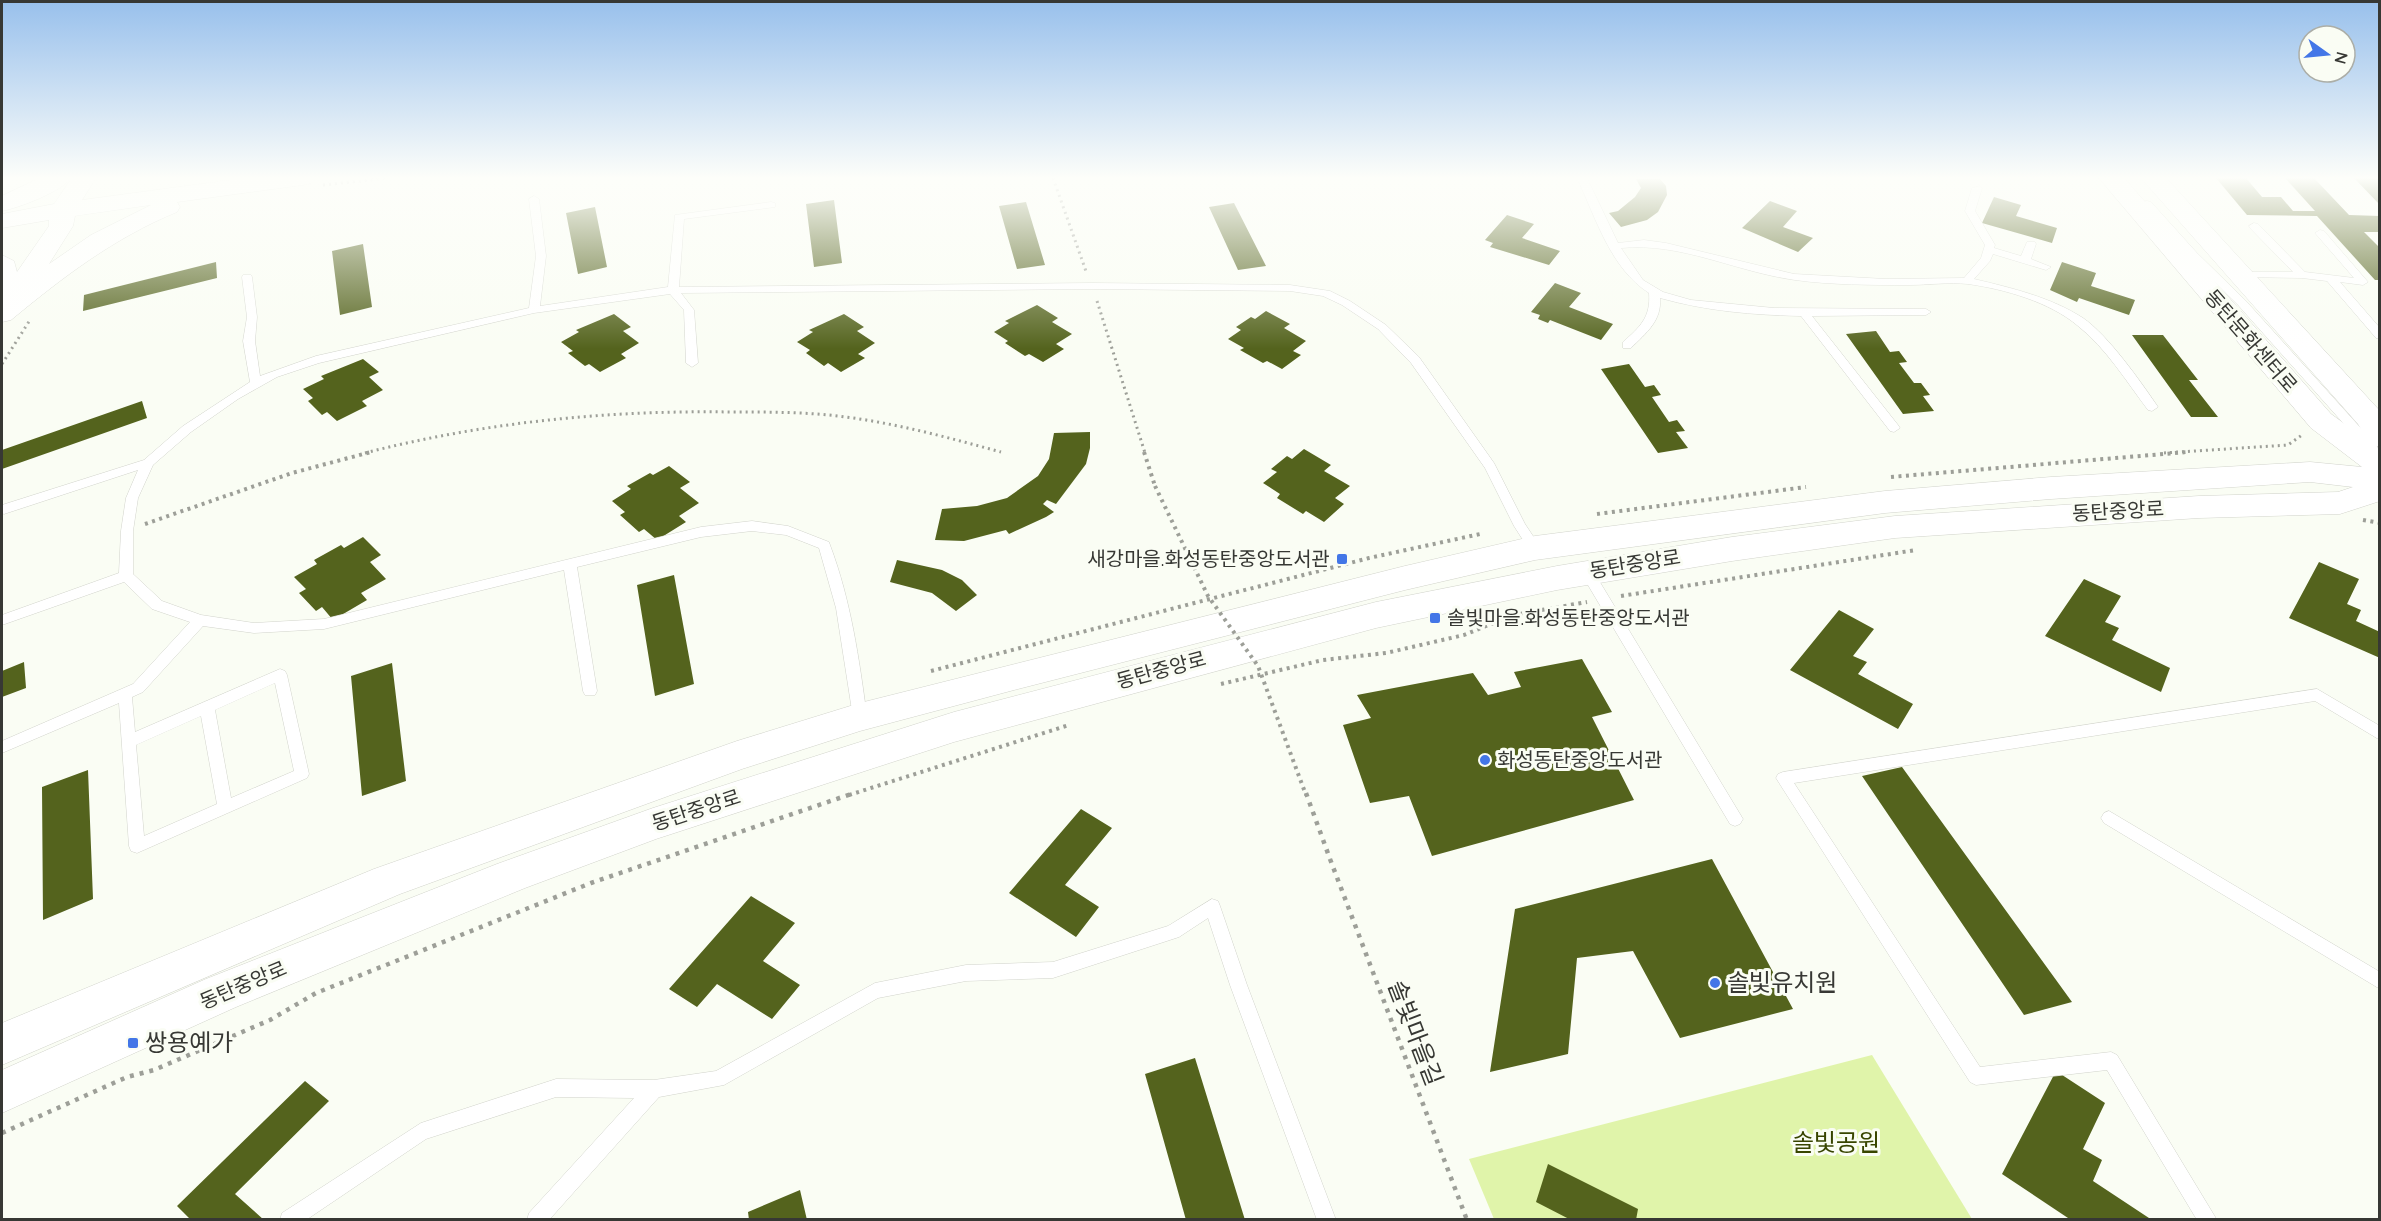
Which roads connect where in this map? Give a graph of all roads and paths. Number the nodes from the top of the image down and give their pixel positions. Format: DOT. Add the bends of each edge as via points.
graph roads {
  1 [pos="52,235"];
  2 [pos="104,235"];
  3 [pos="538,235"];
  4 [pos="678,235"];
  5 [pos="1074,235"];
  6 [pos="1610,235"];
  7 [pos="1986,235"];
  8 [pos="2160,235"];
  9 [pos="2175,235"];
  10 [pos="2205,235"];
  11 [pos="2263,235"];
  12 [pos="2323,235"];
  13 [pos="2031,244"];
  14 [pos="1615,246"];
  15 [pos="1989,250"];
  16 [pos="2025,261"];
  17 [pos="2,263"];
  18 [pos="2046,267"];
  19 [pos="2241,275"];
  20 [pos="2302,275"];
  21 [pos="247,277"];
  22 [pos="2330,278"];
  23 [pos="1967,281"];
  24 [pos="1092,286"];
  25 [pos="673,290"];
  26 [pos="1654,292"];
  27 [pos="534,310"];
  28 [pos="1803,311"];
  29 [pos="1926,312"];
  30 [pos="2,314"];
  31 [pos="33,316"];
  32 [pos="2379,336"];
  33 [pos="1627,345"];
  34 [pos="692,363"];
  35 [pos="2,364"];
  36 [pos="256,385"];
  37 [pos="2152,407"];
  38 [pos="1894,428"];
  39 [pos="2379,437"];
  40 [pos="1001,452"];
  41 [pos="2379,457"];
  42 [pos="148,463"];
  43 [pos="2379,465"];
  44 [pos="2379,479"];
  45 [pos="2379,489"];
  46 [pos="4,509"];
  47 [pos="2354,520"];
  48 [pos="2379,523"];
  49 [pos="127,531"];
  50 [pos="1534,548"];
  51 [pos="1922,549"];
  52 [pos="570,565"];
  53 [pos="126,576"];
  54 [pos="1595,586"];
  55 [pos="2,620"];
  56 [pos="200,620"];
  57 [pos="1219,685"];
  58 [pos="590,691"];
  59 [pos="125,694"];
  60 [pos="207,707"];
  61 [pos="860,717"];
  62 [pos="1072,724"];
  63 [pos="2379,734"];
  64 [pos="130,741"];
  65 [pos="2,747"];
  66 [pos="225,808"];
  67 [pos="2109,818"];
  68 [pos="1735,819"];
  69 [pos="2379,981"];
  70 [pos="2,1044"];
  71 [pos="654,1089"];
  72 [pos="2,1092"];
  73 [pos="2,1133"];
  74 [pos="1468,1219"];
  75 [pos="289,1220"];
  76 [pos="536,1220"];
  77 [pos="1327,1220"];
  78 [pos="2208,1220"];
  1 -- 30 [label="street"];
  2 -- 30 [label="street"];
  3 -- 27 [label="lane" via="540,256"];
  4 -- 25 [label="lane"];
  5 -- 24 [label="path, 솔빛마을길"];
  6 -- 14 [label="lane"];
  7 -- 15 [label="lane"];
  8 -- 43 [label="street, 동탄문화센터로" via="2321,421"];
  9 -- 41 [label="lane" via="2242,303"];
  10 -- 19 [label="street, 동탄문화센터로"];
  11 -- 20 [label="lane"];
  12 -- 22 [label="lane" via="2363,282"];
  13 -- 16 [label="lane"];
  14 -- 23 [label="lane" via="1666,246 1794,277"];
  14 -- 26 [label="lane" via="1640,284"];
  15 -- 16 [label="lane"];
  15 -- 23 [label="lane"];
  16 -- 18 [label="lane"];
  17 -- 30 [label="street"];
  19 -- 20 [label="lane"];
  19 -- 39 [label="street, 동탄문화센터로" via="2370,419"];
  20 -- 22 [label="lane"];
  21 -- 36 [label="lane" via="252,318 249,341"];
  22 -- 32 [label="lane"];
  23 -- 37 [label="lane" via="2018,293 2051,305 2080,322 2103,343"];
  24 -- 25 [label="lane"];
  24 -- 50 [label="lane" via="1290,288 1326,293 1346,303 1382,327 1415,360 1490,466"];
  24 -- 74 [label="path, 솔빛마을길, bridge" via="1155,486 1208,596 1257,666"];
  25 -- 27 [label="lane"];
  25 -- 34 [label="lane" via="689,310"];
  26 -- 28 [label="lane" via="1732,310"];
  26 -- 33 [label="lane" via="1657,309 1650,323"];
  27 -- 36 [label="lane" via="316,360 273,374"];
  28 -- 29 [label="lane" via="1890,307"];
  28 -- 38 [label="lane"];
  31 -- 35 [label="path"];
  36 -- 42 [label="lane" via="187,429"];
  40 -- 49 [label="path" via="933,433 822,415 690,409 528,421 329,461 209,499"];
  42 -- 46 [label="lane"];
  42 -- 49 [label="lane" via="132,498"];
  44 -- 50 [label="street, 동탄중앙로" via="2310,472 1953,495"];
  45 -- 54 [label="street, 동탄중앙로" via="2340,503 2199,507 1895,527 1732,549"];
  47 -- 48 [label="path"];
  49 -- 53 [label="lane"];
  50 -- 61 [label="street, 동탄중앙로" via="1197,628"];
  51 -- 54 [label="path"];
  52 -- 56 [label="lane" via="324,624 254,628"];
  52 -- 58 [label="lane"];
  52 -- 61 [label="lane" via="701,532 752,526 788,531 824,545 849,628"];
  53 -- 55 [label="lane"];
  53 -- 56 [label="lane" via="157,605"];
  54 -- 57 [label="path" via="1464,635 1386,653 1323,660"];
  54 -- 68 [label="lane"];
  54 -- 72 [label="street, 동탄중앙로" via="1376,615 954,727 806,774 501,880 220,993"];
  56 -- 59 [label="lane" via="138,688"];
  59 -- 64 [label="lane"];
  59 -- 65 [label="lane"];
  60 -- 64 [label="lane"];
  60 -- 66 [label="lane"];
  60 -- 66 [label="lane" via="280,675 302,774"];
  61 -- 70 [label="street, 동탄중앙로" via="615,798 388,881"];
  62 -- 73 [label="path" via="873,786 591,883 316,993 270,1020 154,1070 127,1077"];
  63 -- 78 [label="lane" via="2317,695 1783,778 1976,1076 2111,1061"];
  64 -- 66 [label="lane" via="137,846"];
  67 -- 69 [label="lane"];
  71 -- 75 [label="lane" via="556,1088 421,1132"];
  71 -- 76 [label="lane"];
  71 -- 77 [label="lane" via="718,1079 875,991 966,973 1053,969 1173,932 1212,906 1229,962 1297,1132"];
}
